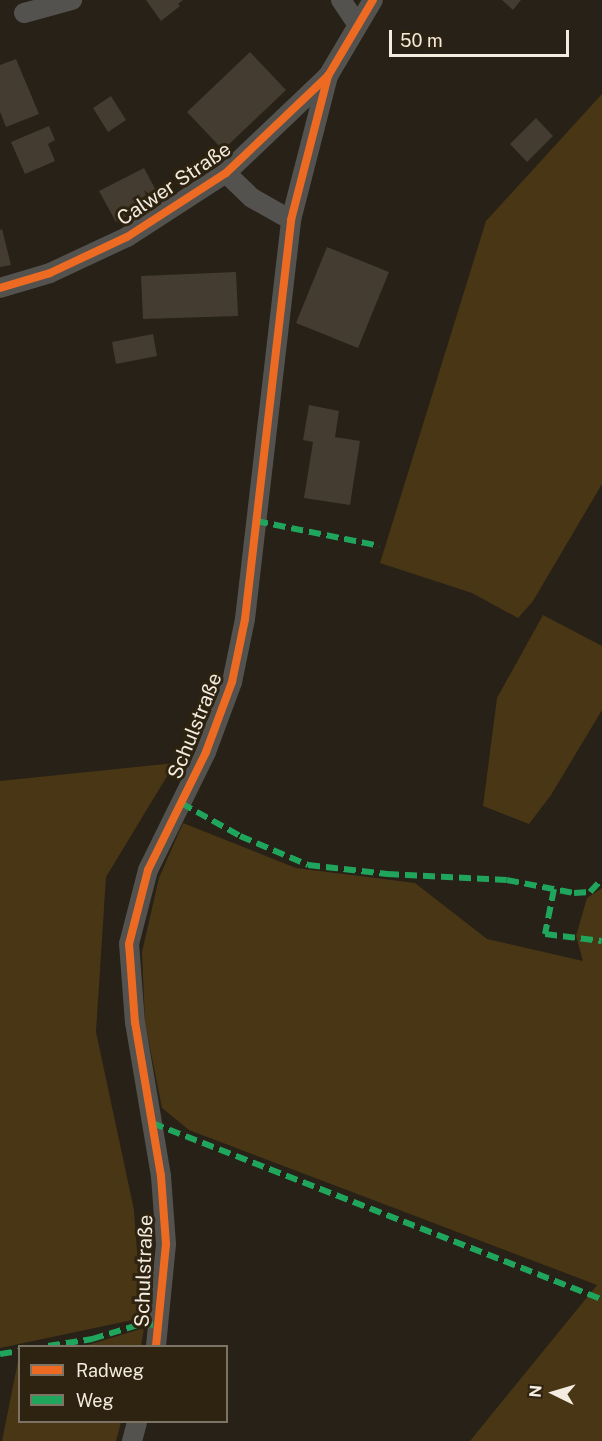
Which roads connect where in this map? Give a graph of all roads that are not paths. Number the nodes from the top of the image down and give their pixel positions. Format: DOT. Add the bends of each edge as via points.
graph roads {
  1 [pos="72,0"];
  2 [pos="341,0"];
  3 [pos="374,0"];
  4 [pos="24,13"];
  5 [pos="357,24"];
  6 [pos="328,76"];
  7 [pos="226,173"];
  8 [pos="291,220"];
  9 [pos="0,288"];
  10 [pos="156,1345"];
  11 [pos="137,1423"];
  12 [pos="132,1441"];
  1 -- 4 [label="street"];
  2 -- 5 [label="street"];
  3 -- 5 [label="street, Calwer Straße"];
  5 -- 6 [label="street, Calwer Straße"];
  6 -- 7 [label="street, Calwer Straße"];
  6 -- 8 [label="street, Schulstraße"];
  7 -- 8 [label="street" via="252,198"];
  7 -- 9 [label="street, Calwer Straße" via="127,237 50,273"];
  8 -- 10 [label="street, Schulstraße" via="245,618 232,682 206,752 148,870 129,944 135,1023 162,1188 166,1245"];
  11 -- 12 [label="street"];
}
